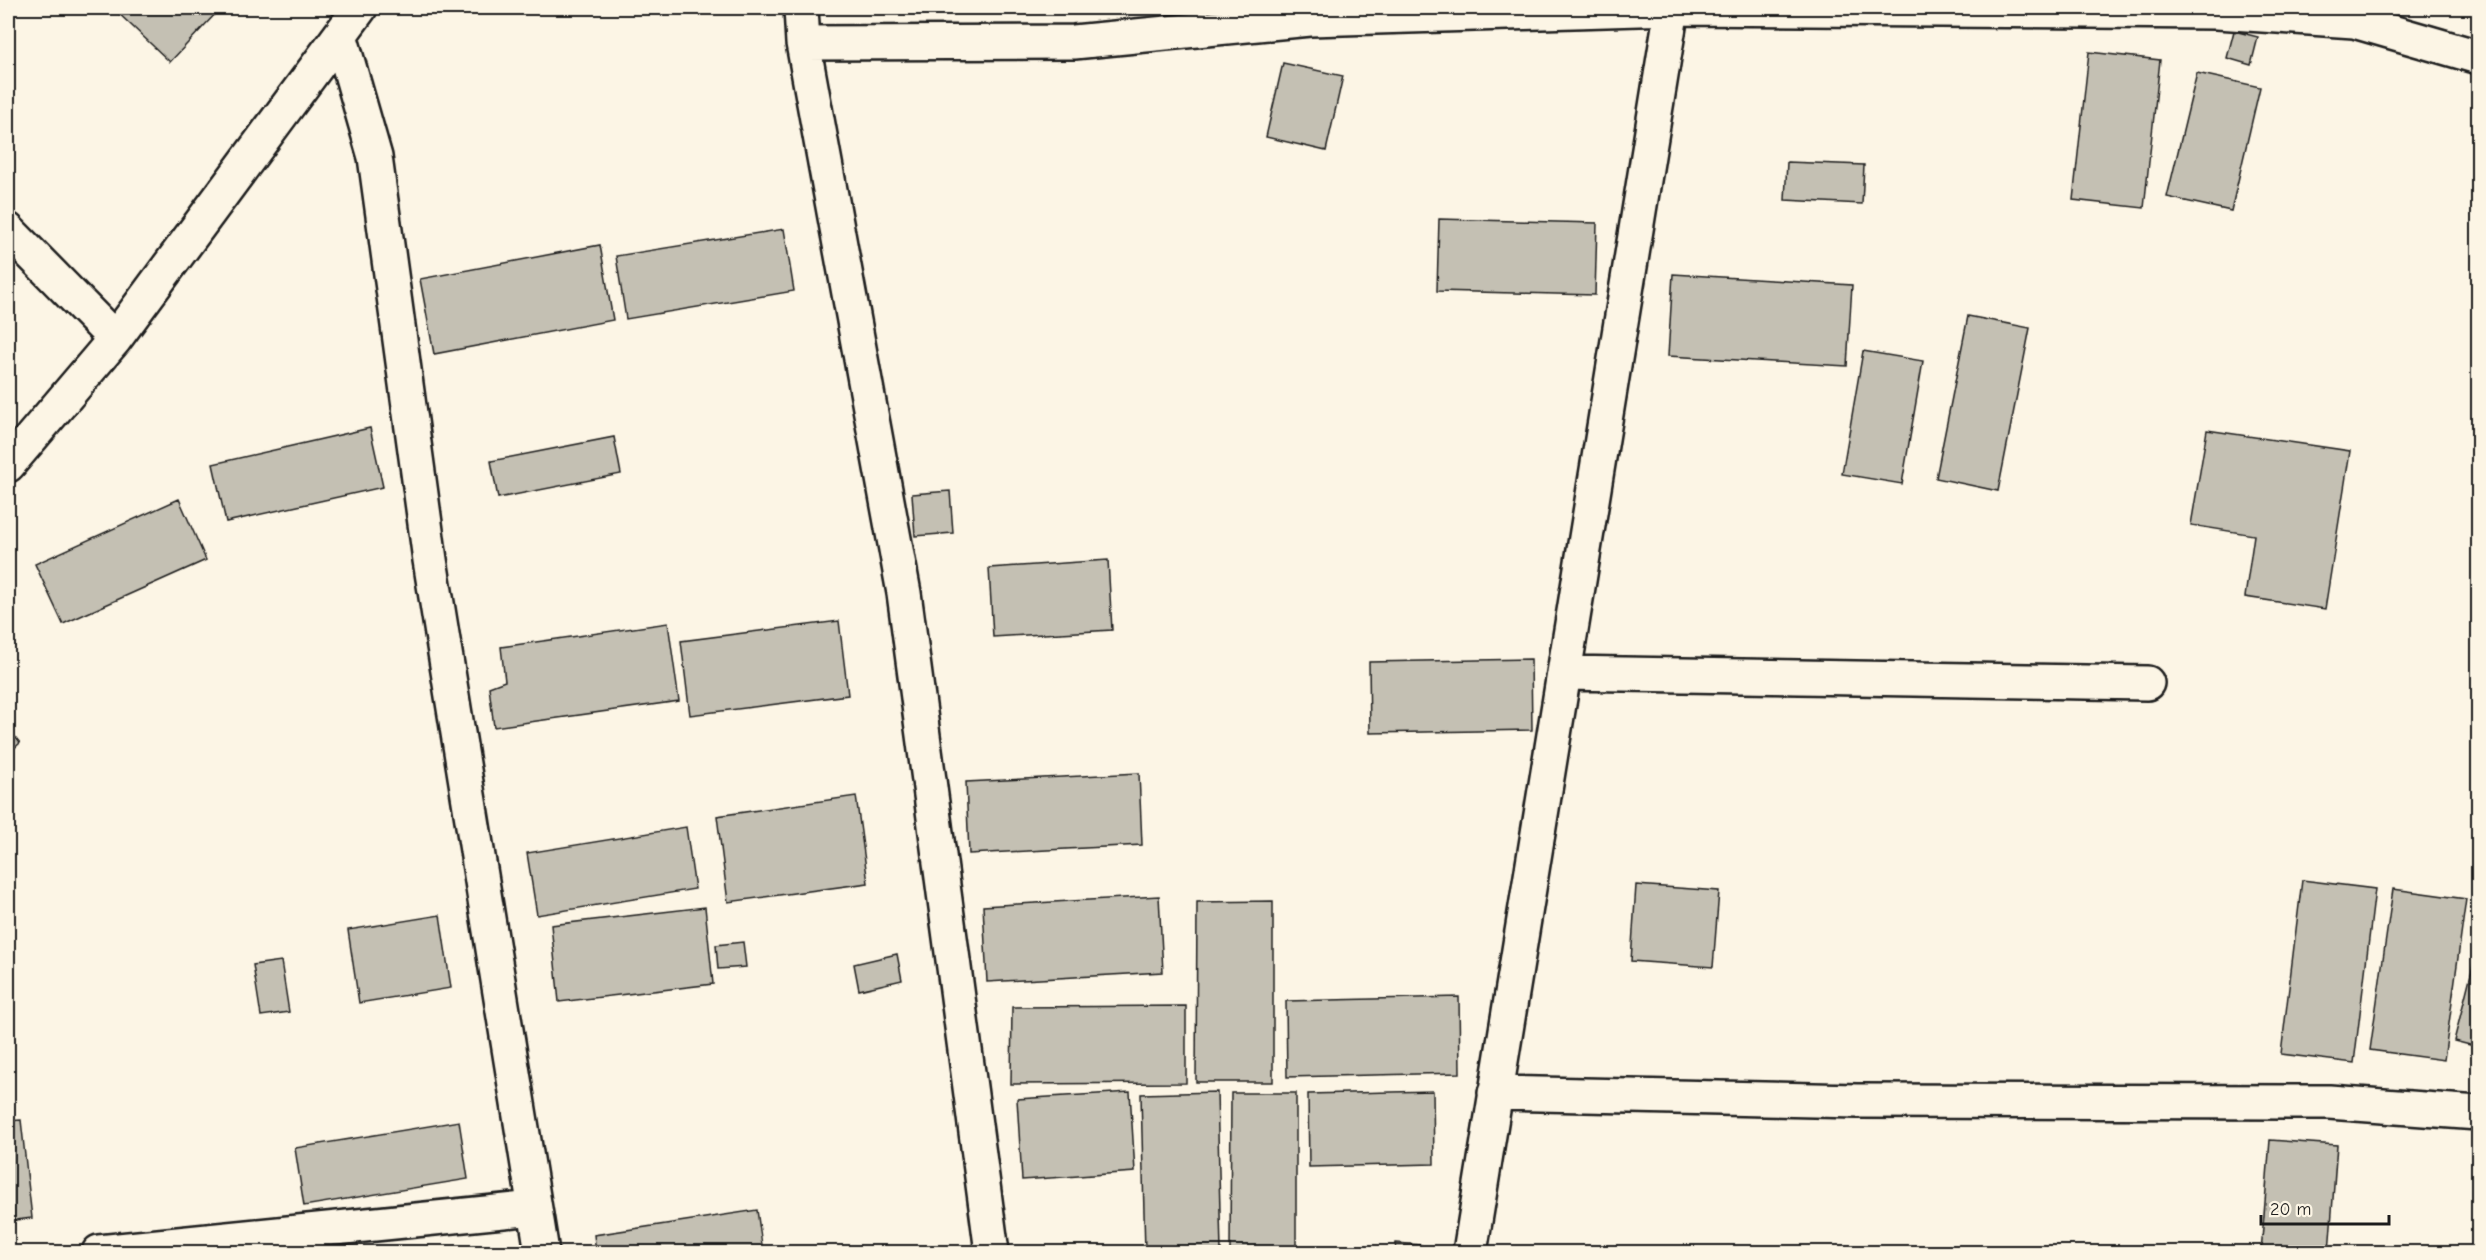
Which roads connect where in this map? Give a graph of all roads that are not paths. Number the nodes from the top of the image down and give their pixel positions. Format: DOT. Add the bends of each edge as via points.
graph roads {
  1 [pos="360,8"];
  2 [pos="801,8"];
  3 [pos="1672,8"];
  4 [pos="340,35"];
  5 [pos="803,43"];
  6 [pos="2478,57"];
  7 [pos="8,230"];
  8 [pos="116,339"];
  9 [pos="8,465"];
  10 [pos="1564,673"];
  11 [pos="2147,683"];
  12 [pos="1495,1093"];
  13 [pos="2478,1113"];
  14 [pos="534,1208"];
  15 [pos="99,1252"];
  16 [pos="542,1252"];
  17 [pos="992,1252"];
  18 [pos="1470,1252"];
  1 -- 4 [label="street"];
  2 -- 5 [label="street"];
  3 -- 5 [label="street" via="1310,19 1074,42"];
  3 -- 6 [label="street" via="2217,12 2354,21"];
  3 -- 10 [label="street"];
  4 -- 8 [label="street"];
  4 -- 14 [label="street" via="375,157 430,560"];
  5 -- 17 [label="street" via="904,593"];
  7 -- 8 [label="street"];
  8 -- 9 [label="street"];
  10 -- 11 [label="street"];
  10 -- 12 [label="street"];
  12 -- 13 [label="street" via="1857,1101 2329,1102"];
  12 -- 18 [label="street"];
  14 -- 15 [label="street"];
  14 -- 16 [label="street"];
}
